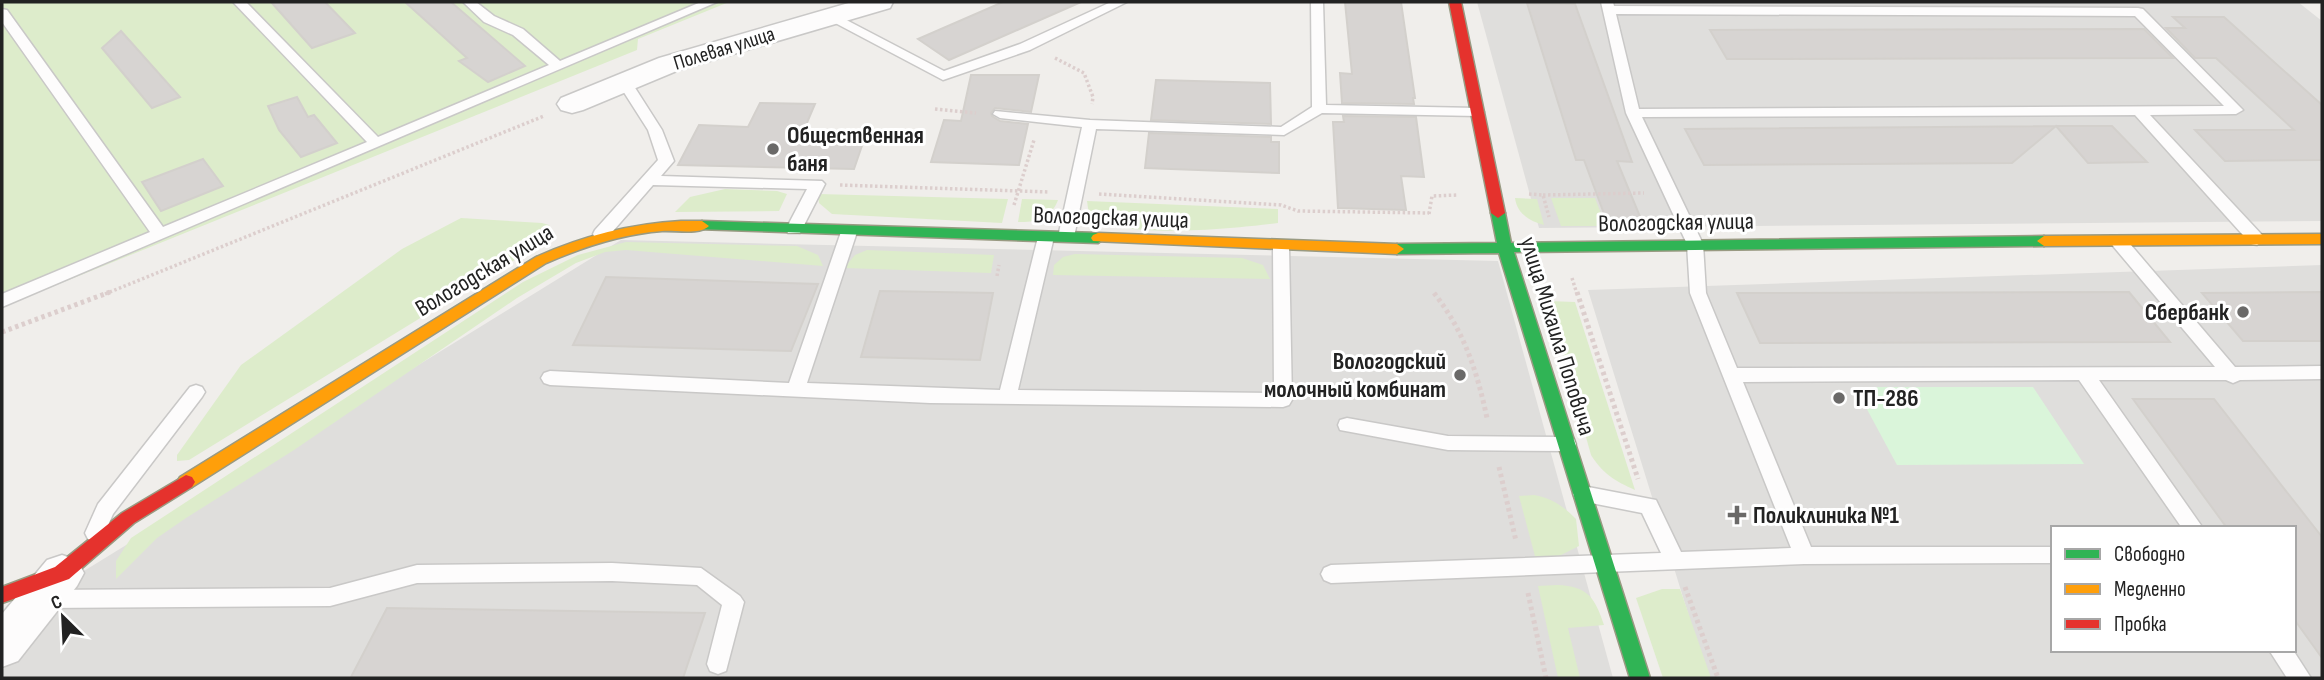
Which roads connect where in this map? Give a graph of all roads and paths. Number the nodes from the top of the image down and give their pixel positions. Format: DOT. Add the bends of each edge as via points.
graph roads {
  1 [pos="239,2"];
  2 [pos="469,2"];
  3 [pos="711,2"];
  4 [pos="880,2"];
  5 [pos="1121,2"];
  6 [pos="1317,2"];
  7 [pos="1455,2"];
  8 [pos="1609,6"];
  9 [pos="2,13"];
  10 [pos="828,16"];
  11 [pos="1025,47"];
  12 [pos="558,66"];
  13 [pos="625,83"];
  14 [pos="572,104"];
  15 [pos="935,109"];
  16 [pos="1319,109"];
  17 [pos="2138,110"];
  18 [pos="1477,112"];
  19 [pos="1633,113"];
  20 [pos="1000,114"];
  21 [pos="1040,119"];
  22 [pos="1090,124"];
  23 [pos="376,143"];
  24 [pos="651,180"];
  25 [pos="817,184"];
  26 [pos="1018,192"];
  27 [pos="1670,192"];
  28 [pos="1074,193"];
  29 [pos="1522,194"];
  30 [pos="1469,195"];
  31 [pos="1543,195"];
  32 [pos="1012,213"];
  33 [pos="1549,218"];
  34 [pos="794,229"];
  35 [pos="849,232"];
  36 [pos="160,234"];
  37 [pos="601,234"];
  38 [pos="1046,237"];
  39 [pos="1066,237"];
  40 [pos="2322,239"];
  41 [pos="2257,240"];
  42 [pos="2119,242"];
  43 [pos="1695,244"];
  44 [pos="1281,247"];
  45 [pos="1505,247"];
  46 [pos="1578,295"];
  47 [pos="2,301"];
  48 [pos="2,332"];
  49 [pos="2322,373"];
  50 [pos="1733,375"];
  51 [pos="2086,376"];
  52 [pos="2232,376"];
  53 [pos="550,378"];
  54 [pos="796,390"];
  55 [pos="196,392"];
  56 [pos="1008,395"];
  57 [pos="1347,425"];
  58 [pos="1567,444"];
  59 [pos="1583,494"];
  60 [pos="1649,506"];
  61 [pos="2192,526"];
  62 [pos="2051,555"];
  63 [pos="1804,556"];
  64 [pos="1675,560"];
  65 [pos="1604,562"];
  66 [pos="1522,568"];
  67 [pos="1331,575"];
  68 [pos="48,579"];
  69 [pos="2,647"];
  70 [pos="2281,652"];
  71 [pos="718,664"];
  72 [pos="1546,678"];
  73 [pos="1640,678"];
  74 [pos="1718,678"];
  75 [pos="2300,678"];
  1 -- 23 [label="lane"];
  2 -- 12 [label="lane" via="489,19 518,32"];
  3 -- 12 [label="lane"];
  4 -- 10 [label="street, Полевая улица"];
  5 -- 11 [label="lane"];
  6 -- 16 [label="lane"];
  7 -- 18 [label="street, улица Михаила Поповича"];
  8 -- 17 [label="lane" via="2138,12 2236,110"];
  8 -- 19 [label="lane"];
  9 -- 36 [label="lane"];
  10 -- 11 [label="lane" via="943,76"];
  10 -- 13 [label="street, Полевая улица" via="669,64"];
  11 -- 22 [label="path" via="1084,73 1093,97"];
  12 -- 23 [label="lane"];
  13 -- 14 [label="street, Полевая улица"];
  13 -- 24 [label="lane" via="662,142 666,161"];
  14 -- 48 [label="path" via="138,282"];
  15 -- 20 [label="path"];
  16 -- 18 [label="lane"];
  16 -- 22 [label="lane" via="1284,131"];
  17 -- 19 [label="lane"];
  17 -- 41 [label="lane"];
  18 -- 45 [label="street, улица Михаила Поповича"];
  19 -- 27 [label="lane"];
  20 -- 21 [label="lane"];
  21 -- 22 [label="lane"];
  21 -- 26 [label="path"];
  22 -- 28 [label="lane"];
  23 -- 36 [label="lane"];
  24 -- 25 [label="lane"];
  24 -- 37 [label="lane"];
  25 -- 26 [label="path"];
  25 -- 34 [label="lane"];
  26 -- 28 [label="path"];
  26 -- 32 [label="path"];
  27 -- 31 [label="path"];
  27 -- 43 [label="lane"];
  28 -- 30 [label="path" via="1429,216 1432,196"];
  28 -- 39 [label="lane"];
  29 -- 31 [label="path"];
  31 -- 33 [label="path"];
  34 -- 35 [label="street, Вологодская улица"];
  34 -- 37 [label="street, Вологодская улица" via="668,225"];
  35 -- 38 [label="street, Вологодская улица"];
  35 -- 54 [label="lane"];
  36 -- 47 [label="lane"];
  37 -- 68 [label="street, Вологодская улица" via="524,269 128,518"];
  38 -- 39 [label="street, Вологодская улица"];
  38 -- 56 [label="lane"];
  39 -- 44 [label="street, Вологодская улица"];
  40 -- 41 [label="street, Вологодская улица"];
  41 -- 42 [label="street, Вологодская улица"];
  42 -- 43 [label="street, Вологодская улица"];
  42 -- 52 [label="lane"];
  43 -- 45 [label="street, Вологодская улица"];
  43 -- 50 [label="lane" via="1698,293"];
  44 -- 45 [label="street, Вологодская улица"];
  44 -- 56 [label="lane" via="1283,400"];
  45 -- 58 [label="street, улица Михаила Поповича"];
  46 -- 60 [label="path"];
  49 -- 52 [label="lane"];
  50 -- 51 [label="lane"];
  50 -- 63 [label="lane"];
  51 -- 52 [label="lane"];
  51 -- 61 [label="lane"];
  53 -- 54 [label="lane"];
  54 -- 56 [label="lane"];
  55 -- 68 [label="lane"];
  57 -- 58 [label="lane" via="1448,443"];
  58 -- 59 [label="street, улица Михаила Поповича"];
  59 -- 60 [label="lane"];
  59 -- 65 [label="street, улица Михаила Поповича"];
  60 -- 64 [label="lane"];
  62 -- 63 [label="lane"];
  63 -- 64 [label="lane"];
  64 -- 65 [label="lane"];
  64 -- 74 [label="path"];
  65 -- 66 [label="lane"];
  65 -- 73 [label="street, улица Михаила Поповича"];
  66 -- 67 [label="lane"];
  66 -- 72 [label="path"];
  68 -- 69 [label="street"];
  68 -- 71 [label="lane" via="330,597 417,574 612,572 701,577 733,602"];
  70 -- 75 [label="lane"];
}
